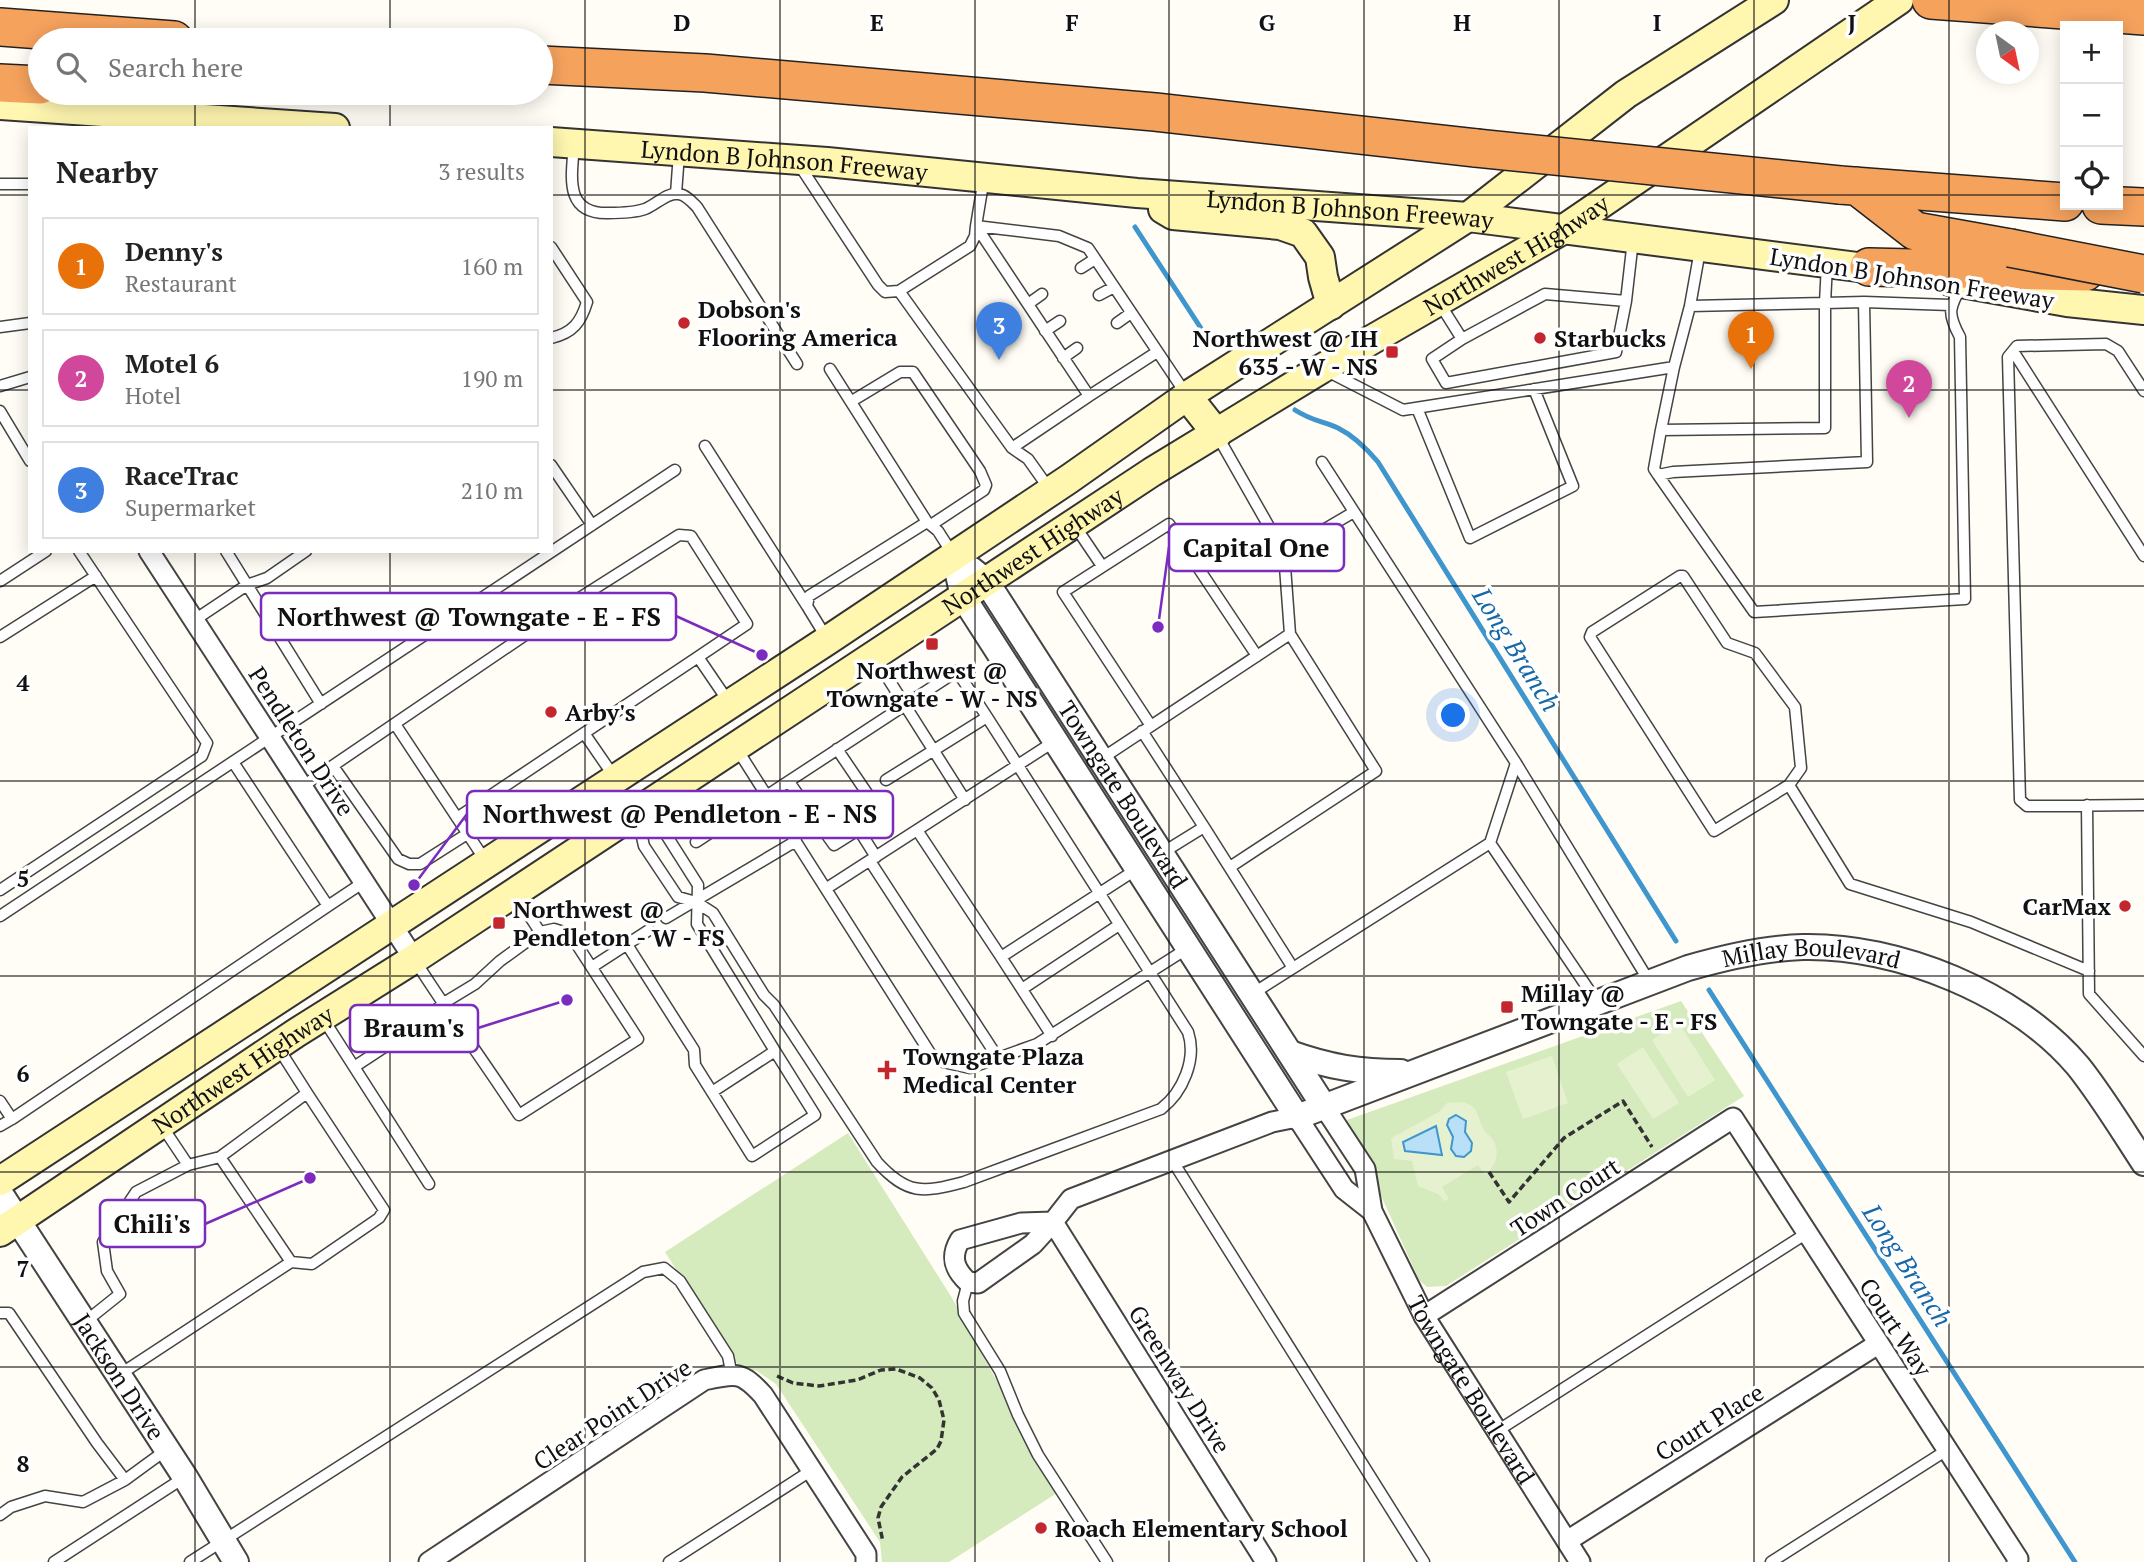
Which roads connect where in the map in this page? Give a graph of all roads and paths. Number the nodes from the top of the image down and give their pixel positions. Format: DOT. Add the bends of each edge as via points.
graph roads {
  1 [pos="1774,0"];
  2 [pos="1899,0"];
  3 [pos="1931,0"];
  4 [pos="2144,16"];
  5 [pos="0,27"];
  6 [pos="28,29"];
  7 [pos="553,68"];
  8 [pos="0,83"];
  9 [pos="28,100"];
  10 [pos="0,105"];
  11 [pos="40,107"];
  12 [pos="170,122"];
  13 [pos="255,125"];
  14 [pos="282,126"];
  15 [pos="563,143"];
  16 [pos="680,153"];
  17 [pos="796,160"];
  18 [pos="984,178"];
  19 [pos="0,184"];
  20 [pos="28,184"];
  21 [pos="1849,186"];
  22 [pos="1137,193"];
  23 [pos="676,194"];
  24 [pos="2060,202"];
  25 [pos="2123,206"];
  26 [pos="2144,207"];
  27 [pos="1468,217"];
  28 [pos="976,226"];
  29 [pos="1564,229"];
  30 [pos="1633,239"];
  31 [pos="1700,247"];
  32 [pos="553,250"];
  33 [pos="1095,259"];
  34 [pos="1827,261"];
  35 [pos="1081,268"];
  36 [pos="2144,271"];
  37 [pos="1866,285"];
  38 [pos="1114,287"];
  39 [pos="900,291"];
  40 [pos="1042,294"];
  41 [pos="1099,295"];
  42 [pos="1957,295"];
  43 [pos="1626,301"];
  44 [pos="1439,302"];
  45 [pos="1825,303"];
  46 [pos="1028,304"];
  47 [pos="1331,305"];
  48 [pos="1690,306"];
  49 [pos="2144,310"];
  50 [pos="1131,313"];
  51 [pos="1060,321"];
  52 [pos="28,323"];
  53 [pos="1117,323"];
  54 [pos="0,327"];
  55 [pos="1045,331"];
  56 [pos="553,338"];
  57 [pos="1462,339"];
  58 [pos="1077,348"];
  59 [pos="2013,351"];
  60 [pos="1157,352"];
  61 [pos="1063,358"];
  62 [pos="797,364"];
  63 [pos="1674,367"];
  64 [pos="830,369"];
  65 [pos="1321,369"];
  66 [pos="28,378"];
  67 [pos="1446,383"];
  68 [pos="0,386"];
  69 [pos="1534,389"];
  70 [pos="2144,391"];
  71 [pos="1089,396"];
  72 [pos="1187,396"];
  73 [pos="852,401"];
  74 [pos="1456,401"];
  75 [pos="1418,408"];
  76 [pos="0,411"];
  77 [pos="1661,430"];
  78 [pos="1217,434"];
  79 [pos="705,446"];
  80 [pos="1012,447"];
  81 [pos="28,458"];
  82 [pos="1322,462"];
  83 [pos="553,468"];
  84 [pos="676,470"];
  85 [pos="1658,475"];
  86 [pos="1051,491"];
  87 [pos="1354,512"];
  88 [pos="929,524"];
  89 [pos="1074,524"];
  90 [pos="592,525"];
  91 [pos="553,551"];
  92 [pos="44,553"];
  93 [pos="80,553"];
  94 [pos="150,553"];
  95 [pos="227,553"];
  96 [pos="303,553"];
  97 [pos="549,553"];
  98 [pos="1284,553"];
  99 [pos="954,556"];
  100 [pos="2144,556"];
  101 [pos="1102,566"];
  102 [pos="96,576"];
  103 [pos="0,581"];
  104 [pos="986,581"];
  105 [pos="247,585"];
  106 [pos="962,597"];
  107 [pos="807,606"];
  108 [pos="193,621"];
  109 [pos="447,621"];
  110 [pos="426,634"];
  111 [pos="1290,634"];
  112 [pos="0,637"];
  113 [pos="828,640"];
  114 [pos="873,656"];
  115 [pos="1257,656"];
  116 [pos="698,657"];
  117 [pos="321,704"];
  118 [pos="730,704"];
  119 [pos="905,705"];
  120 [pos="987,716"];
  121 [pos="395,724"];
  122 [pos="1147,729"];
  123 [pos="584,733"];
  124 [pos="271,737"];
  125 [pos="1055,741"];
  126 [pos="736,746"];
  127 [pos="837,749"];
  128 [pos="933,750"];
  129 [pos="1101,759"];
  130 [pos="233,762"];
  131 [pos="1516,763"];
  132 [pos="333,766"];
  133 [pos="1017,766"];
  134 [pos="615,779"];
  135 [pos="886,780"];
  136 [pos="789,782"];
  137 [pos="1789,785"];
  138 [pos="303,786"];
  139 [pos="767,797"];
  140 [pos="965,800"];
  141 [pos="2087,805"];
  142 [pos="2144,805"];
  143 [pos="636,811"];
  144 [pos="457,818"];
  145 [pos="1204,827"];
  146 [pos="859,830"];
  147 [pos="918,830"];
  148 [pos="467,834"];
  149 [pos="796,841"];
  150 [pos="696,842"];
  151 [pos="1490,844"];
  152 [pos="1162,853"];
  153 [pos="873,859"];
  154 [pos="487,863"];
  155 [pos="1230,867"];
  156 [pos="1138,869"];
  157 [pos="364,882"];
  158 [pos="827,888"];
  159 [pos="0,890"];
  160 [pos="514,892"];
  161 [pos="1098,894"];
  162 [pos="696,902"];
  163 [pos="328,906"];
  164 [pos="0,916"];
  165 [pos="666,918"];
  166 [pos="1119,925"];
  167 [pos="392,926"];
  168 [pos="649,929"];
  169 [pos="540,932"];
  170 [pos="626,943"];
  171 [pos="1188,947"];
  172 [pos="1001,957"];
  173 [pos="414,959"];
  174 [pos="592,967"];
  175 [pos="1293,968"];
  176 [pos="2089,971"];
  177 [pos="1150,972"];
  178 [pos="1650,981"];
  179 [pos="1022,989"];
  180 [pos="1252,994"];
  181 [pos="1597,1002"];
  182 [pos="442,1004"];
  183 [pos="322,1016"];
  184 [pos="1052,1036"];
  185 [pos="277,1046"];
  186 [pos="775,1051"];
  187 [pos="1290,1053"];
  188 [pos="2144,1056"];
  189 [pos="998,1058"];
  190 [pos="354,1067"];
  191 [pos="1416,1072"];
  192 [pos="712,1092"];
  193 [pos="307,1093"];
  194 [pos="0,1101"];
  195 [pos="1325,1108"];
  196 [pos="1297,1117"];
  197 [pos="1733,1118"];
  198 [pos="12,1119"];
  199 [pos="161,1124"];
  200 [pos="0,1126"];
  201 [pos="1651,1147"];
  202 [pos="219,1157"];
  203 [pos="1172,1160"];
  204 [pos="2144,1163"];
  205 [pos="188,1165"];
  206 [pos="1489,1172"];
  207 [pos="0,1181"];
  208 [pos="429,1184"];
  209 [pos="0,1193"];
  210 [pos="1372,1211"];
  211 [pos="1052,1222"];
  212 [pos="10,1226"];
  213 [pos="1807,1233"];
  214 [pos="291,1262"];
  215 [pos="968,1282"];
  216 [pos="0,1313"];
  217 [pos="1424,1316"];
  218 [pos="85,1322"];
  219 [pos="1878,1344"];
  220 [pos="119,1375"];
  221 [pos="732,1376"];
  222 [pos="777,1376"];
  223 [pos="1497,1431"];
  224 [pos="167,1449"];
  225 [pos="1947,1450"];
  226 [pos="812,1470"];
  227 [pos="185,1476"];
  228 [pos="125,1479"];
  229 [pos="0,1515"];
  230 [pos="224,1540"];
  231 [pos="1567,1541"];
  232 [pos="883,1542"];
  233 [pos="2019,1561"];
  234 [pos="54,1562"];
  235 [pos="190,1562"];
  236 [pos="236,1562"];
  237 [pos="429,1562"];
  238 [pos="669,1562"];
  239 [pos="866,1562"];
  240 [pos="1107,1562"];
  241 [pos="1266,1562"];
  242 [pos="1424,1562"];
  243 [pos="1580,1562"];
  244 [pos="1771,1562"];
  1 -- 27 [label="main road, Northwest Highway" via="1626,94"];
  2 -- 29 [label="main road, Northwest Highway"];
  3 -- 4 [label="highway"];
  5 -- 6 [label="highway"];
  7 -- 21 [label="highway, bridge" via="705,73 1128,109"];
  8 -- 9 [label="highway"];
  10 -- 11 [label="main road"];
  11 -- 12 [label="main road"];
  12 -- 13 [label="main road"];
  13 -- 14 [label="main road"];
  15 -- 16 [label="main road, Lyndon B Johnson Freeway"];
  15 -- 23 [label="lane" via="574,196 595,214 644,209"];
  16 -- 17 [label="main road, Lyndon B Johnson Freeway"];
  16 -- 23 [label="lane"];
  17 -- 18 [label="main road, Lyndon B Johnson Freeway"];
  17 -- 39 [label="lane" via="877,285 885,292"];
  18 -- 22 [label="main road, Lyndon B Johnson Freeway"];
  18 -- 28 [label="lane"];
  19 -- 20 [label="lane"];
  21 -- 24 [label="highway"];
  21 -- 36 [label="highway, bridge" via="1915,231"];
  22 -- 27 [label="main road, Lyndon B Johnson Freeway"];
  22 -- 47 [label="main road" via="1173,215 1280,225 1303,233 1320,257"];
  23 -- 62 [label="lane" via="697,207"];
  25 -- 26 [label="highway"];
  27 -- 29 [label="main road, Lyndon B Johnson Freeway"];
  27 -- 47 [label="main road, Northwest Highway"];
  28 -- 33 [label="lane" via="1059,236 1088,248"];
  28 -- 39 [label="lane" via="970,246"];
  28 -- 46 [label="lane"];
  29 -- 30 [label="main road, Lyndon B Johnson Freeway"];
  29 -- 44 [label="main road, Northwest Highway"];
  30 -- 31 [label="main road, Lyndon B Johnson Freeway"];
  30 -- 43 [label="lane"];
  31 -- 34 [label="main road, Lyndon B Johnson Freeway"];
  31 -- 48 [label="lane"];
  32 -- 56 [label="lane" via="587,302 582,319"];
  33 -- 35 [label="lane"];
  33 -- 38 [label="lane"];
  34 -- 37 [label="main road, Lyndon B Johnson Freeway"];
  34 -- 45 [label="lane"];
  36 -- 37 [label="highway"];
  37 -- 42 [label="main road, Lyndon B Johnson Freeway"];
  37 -- 45 [label="lane"];
  37 -- 85 [label="lane" via="1867,462"];
  38 -- 41 [label="lane"];
  38 -- 50 [label="lane"];
  39 -- 80 [label="lane"];
  40 -- 46 [label="lane"];
  42 -- 49 [label="main road, Lyndon B Johnson Freeway"];
  42 -- 85 [label="lane" via="1951,321 1960,337 1965,599 1754,612"];
  43 -- 57 [label="lane" via="1545,294"];
  43 -- 67 [label="lane" via="1616,352"];
  44 -- 57 [label="lane"];
  44 -- 65 [label="main road, Northwest Highway"];
  45 -- 48 [label="lane"];
  45 -- 77 [label="lane" via="1825,428"];
  46 -- 55 [label="lane"];
  47 -- 72 [label="main road, Northwest Highway"];
  48 -- 63 [label="lane"];
  50 -- 53 [label="lane"];
  50 -- 60 [label="lane"];
  51 -- 55 [label="lane"];
  52 -- 54 [label="lane"];
  55 -- 61 [label="lane"];
  57 -- 67 [label="lane" via="1432,359"];
  58 -- 61 [label="lane"];
  59 -- 70 [label="lane" via="2017,346 2106,344 2118,351"];
  59 -- 100 [label="lane"];
  59 -- 141 [label="lane" via="2008,357 2020,800 2027,806"];
  60 -- 71 [label="lane"];
  60 -- 72 [label="lane"];
  61 -- 71 [label="lane"];
  63 -- 69 [label="lane"];
  63 -- 77 [label="lane"];
  64 -- 73 [label="lane"];
  65 -- 75 [label="lane" via="1403,410"];
  65 -- 78 [label="main road, Northwest Highway"];
  66 -- 68 [label="lane"];
  67 -- 74 [label="lane"];
  69 -- 74 [label="lane"];
  69 -- 75 [label="lane" via="1573,486 1470,538"];
  71 -- 80 [label="lane"];
  72 -- 78 [label="main road"];
  72 -- 86 [label="main road, Northwest Highway"];
  73 -- 88 [label="lane"];
  73 -- 88 [label="lane" via="900,372 913,372 980,471 984,490"];
  74 -- 75 [label="lane"];
  76 -- 81 [label="lane"];
  77 -- 85 [label="lane" via="1654,469"];
  78 -- 89 [label="main road, Northwest Highway"];
  78 -- 98 [label="lane"];
  79 -- 107 [label="lane"];
  80 -- 86 [label="lane" via="1028,459"];
  82 -- 87 [label="lane"];
  83 -- 90 [label="lane"];
  84 -- 90 [label="lane"];
  86 -- 99 [label="main road, Northwest Highway"];
  87 -- 98 [label="lane"];
  87 -- 131 [label="lane"];
  88 -- 99 [label="lane"];
  88 -- 107 [label="lane" via="809,596"];
  89 -- 101 [label="lane"];
  89 -- 104 [label="main road, Northwest Highway"];
  90 -- 91 [label="lane"];
  92 -- 103 [label="lane"];
  93 -- 102 [label="lane"];
  94 -- 108 [label="street, Pendleton Drive"];
  95 -- 105 [label="lane"];
  96 -- 105 [label="lane" via="267,578"];
  97 -- 109 [label="lane"];
  98 -- 111 [label="lane"];
  99 -- 104 [label="street, Towngate Boulevard"];
  99 -- 106 [label="street, Towngate Boulevard"];
  99 -- 113 [label="main road, Northwest Highway"];
  101 -- 115 [label="lane" via="1169,524"];
  101 -- 122 [label="lane" via="1063,592"];
  102 -- 112 [label="lane"];
  102 -- 159 [label="lane" via="207,743 202,756"];
  104 -- 106 [label="main road, Northwest Highway"];
  104 -- 129 [label="street, Towngate Boulevard"];
  105 -- 108 [label="lane"];
  105 -- 117 [label="lane"];
  106 -- 114 [label="main road, Northwest Highway"];
  106 -- 125 [label="street, Towngate Boulevard"];
  107 -- 113 [label="lane"];
  108 -- 124 [label="street, Pendleton Drive"];
  110 -- 117 [label="lane"];
  111 -- 115 [label="lane"];
  111 -- 155 [label="lane" via="1376,771"];
  113 -- 118 [label="main road, Northwest Highway"];
  114 -- 119 [label="lane"];
  114 -- 126 [label="main road, Northwest Highway"];
  115 -- 122 [label="lane"];
  116 -- 118 [label="lane"];
  116 -- 121 [label="lane" via="747,624 691,536 679,535"];
  116 -- 123 [label="lane"];
  117 -- 124 [label="lane"];
  118 -- 134 [label="main road, Northwest Highway"];
  119 -- 120 [label="lane" via="957,671"];
  119 -- 127 [label="lane"];
  119 -- 128 [label="lane"];
  120 -- 128 [label="lane"];
  120 -- 133 [label="lane"];
  121 -- 132 [label="lane"];
  121 -- 144 [label="lane"];
  122 -- 129 [label="lane"];
  122 -- 145 [label="lane"];
  123 -- 134 [label="lane"];
  123 -- 144 [label="lane"];
  124 -- 130 [label="lane"];
  124 -- 138 [label="street, Pendleton Drive"];
  125 -- 133 [label="lane"];
  125 -- 156 [label="street, Towngate Boulevard"];
  126 -- 139 [label="lane"];
  126 -- 143 [label="main road, Northwest Highway"];
  127 -- 136 [label="lane"];
  127 -- 146 [label="lane" via="875,805 869,823"];
  128 -- 135 [label="lane"];
  128 -- 140 [label="lane"];
  129 -- 152 [label="street, Towngate Boulevard"];
  130 -- 163 [label="lane"];
  130 -- 164 [label="lane"];
  131 -- 151 [label="lane"];
  131 -- 178 [label="lane"];
  132 -- 138 [label="lane"];
  132 -- 148 [label="lane" via="398,859 420,864"];
  133 -- 140 [label="lane"];
  133 -- 161 [label="lane"];
  134 -- 143 [label="main road"];
  134 -- 154 [label="main road, Northwest Highway"];
  136 -- 139 [label="lane"];
  136 -- 146 [label="lane" via="835,845"];
  137 -- 137 [label="lane" via="1801,768 1795,707 1755,653 1727,643 1684,576 1592,632 1590,637 1714,831"];
  137 -- 176 [label="lane" via="1850,884 1971,922"];
  138 -- 157 [label="street, Pendleton Drive"];
  139 -- 149 [label="lane"];
  139 -- 150 [label="lane"];
  140 -- 147 [label="lane"];
  141 -- 142 [label="lane"];
  141 -- 176 [label="lane"];
  143 -- 160 [label="main road, Northwest Highway"];
  143 -- 162 [label="lane" via="665,833 698,884"];
  143 -- 162 [label="lane" via="644,846 678,897"];
  144 -- 148 [label="lane"];
  145 -- 152 [label="lane"];
  145 -- 155 [label="lane"];
  146 -- 153 [label="lane"];
  147 -- 153 [label="lane"];
  147 -- 172 [label="lane"];
  148 -- 154 [label="lane"];
  149 -- 158 [label="lane"];
  149 -- 162 [label="lane"];
  151 -- 175 [label="lane"];
  151 -- 181 [label="lane"];
  152 -- 156 [label="street"];
  152 -- 180 [label="street, Towngate Boulevard"];
  153 -- 158 [label="lane"];
  153 -- 189 [label="lane"];
  154 -- 167 [label="main road, Northwest Highway"];
  155 -- 175 [label="lane"];
  156 -- 161 [label="lane"];
  156 -- 171 [label="street, Towngate Boulevard"];
  157 -- 163 [label="lane"];
  157 -- 167 [label="street, Pendleton Drive"];
  158 -- 189 [label="lane" via="930,1053 943,1062 970,1068"];
  160 -- 169 [label="lane"];
  160 -- 173 [label="main road, Northwest Highway"];
  161 -- 166 [label="lane"];
  161 -- 172 [label="lane"];
  162 -- 165 [label="lane"];
  162 -- 177 [label="lane" via="713,912 877,1162 893,1179 912,1188 935,1190 964,1182 1168,1104 1191,1062 1192,1045"];
  162 -- 186 [label="lane" via="697,924"];
  163 -- 198 [label="lane"];
  166 -- 177 [label="lane"];
  166 -- 179 [label="lane"];
  167 -- 173 [label="street, Pendleton Drive"];
  167 -- 207 [label="main road, Northwest Highway"];
  168 -- 170 [label="lane"];
  169 -- 174 [label="lane" via="554,929 570,934"];
  169 -- 182 [label="lane"];
  170 -- 174 [label="lane"];
  170 -- 192 [label="lane" via="694,1050 695,1065"];
  171 -- 177 [label="lane"];
  171 -- 196 [label="street, Towngate Boulevard"];
  172 -- 179 [label="lane"];
  173 -- 182 [label="lane"];
  173 -- 183 [label="main road, Northwest Highway"];
  174 -- 182 [label="lane" via="638,1039 519,1115"];
  175 -- 180 [label="lane"];
  176 -- 188 [label="lane" via="2089,994"];
  177 -- 184 [label="lane"];
  178 -- 181 [label="street, Millay Boulevard"];
  178 -- 204 [label="street, Millay Boulevard" via="1725,957 1803,947 1876,954 1951,975 2005,1005 2077,1065"];
  179 -- 184 [label="lane"];
  180 -- 187 [label="street, Towngate Boulevard"];
  181 -- 191 [label="street, Millay Boulevard"];
  182 -- 190 [label="lane" via="430,1017"];
  183 -- 185 [label="main road, Northwest Highway"];
  183 -- 190 [label="lane"];
  184 -- 189 [label="lane"];
  185 -- 193 [label="lane"];
  185 -- 199 [label="main road, Northwest Highway"];
  186 -- 192 [label="lane"];
  186 -- 192 [label="lane" via="815,1115 752,1156"];
  187 -- 191 [label="street" via="1322,1065 1363,1072"];
  187 -- 195 [label="street, Towngate Boulevard"];
  190 -- 208 [label="lane"];
  191 -- 195 [label="street, Millay Boulevard"];
  193 -- 202 [label="lane"];
  193 -- 214 [label="lane" via="384,1210 312,1264"];
  194 -- 198 [label="lane"];
  195 -- 196 [label="street, Millay Boulevard"];
  195 -- 210 [label="street, Towngate Boulevard" via="1365,1170"];
  196 -- 203 [label="street"];
  196 -- 210 [label="street, Towngate Boulevard" via="1344,1189"];
  197 -- 213 [label="street, Court Way"];
  197 -- 217 [label="street, Town Court"];
  198 -- 200 [label="lane"];
  199 -- 205 [label="lane"];
  199 -- 212 [label="main road, Northwest Highway"];
  201 -- 206 [label="path" via="1625,1099 1564,1138 1509,1202"];
  202 -- 205 [label="lane"];
  202 -- 214 [label="lane"];
  203 -- 211 [label="street" via="1071,1199"];
  203 -- 242 [label="lane"];
  205 -- 218 [label="lane" via="136,1192 103,1242 107,1271 120,1294"];
  209 -- 212 [label="street, Jackson Drive"];
  210 -- 217 [label="street, Towngate Boulevard"];
  211 -- 215 [label="street" via="1033,1244 978,1283"];
  211 -- 215 [label="street" via="1021,1223 960,1240 953,1262"];
  211 -- 241 [label="street, Greenway Drive"];
  212 -- 218 [label="street, Jackson Drive"];
  213 -- 219 [label="street, Court Way"];
  213 -- 223 [label="lane"];
  214 -- 220 [label="lane"];
  215 -- 240 [label="lane" via="964,1313 1000,1371 1038,1455"];
  216 -- 228 [label="lane" via="9,1313"];
  217 -- 223 [label="street, Towngate Boulevard"];
  218 -- 220 [label="street, Jackson Drive"];
  219 -- 225 [label="street, Court Way"];
  219 -- 231 [label="street, Court Place"];
  220 -- 224 [label="street, Jackson Drive"];
  221 -- 226 [label="street, Clear Point Drive" via="747,1378 763,1395"];
  221 -- 230 [label="lane" via="728,1356 680,1281 664,1268 643,1272"];
  221 -- 237 [label="street, Clear Point Drive" via="704,1380"];
  222 -- 232 [label="path" via="819,1386 896,1369 932,1388 944,1420 941,1441 889,1492 878,1518"];
  223 -- 231 [label="street, Towngate Boulevard"];
  224 -- 227 [label="street, Jackson Drive"];
  224 -- 228 [label="lane"];
  225 -- 233 [label="street, Court Way"];
  225 -- 244 [label="lane"];
  226 -- 238 [label="lane"];
  226 -- 239 [label="street, Clear Point Drive" via="866,1554"];
  227 -- 230 [label="street, Jackson Drive"];
  227 -- 234 [label="lane"];
  228 -- 229 [label="lane" via="83,1502 46,1496"];
  230 -- 235 [label="lane"];
  230 -- 236 [label="street, Jackson Drive"];
  231 -- 243 [label="street, Towngate Boulevard"];
}
